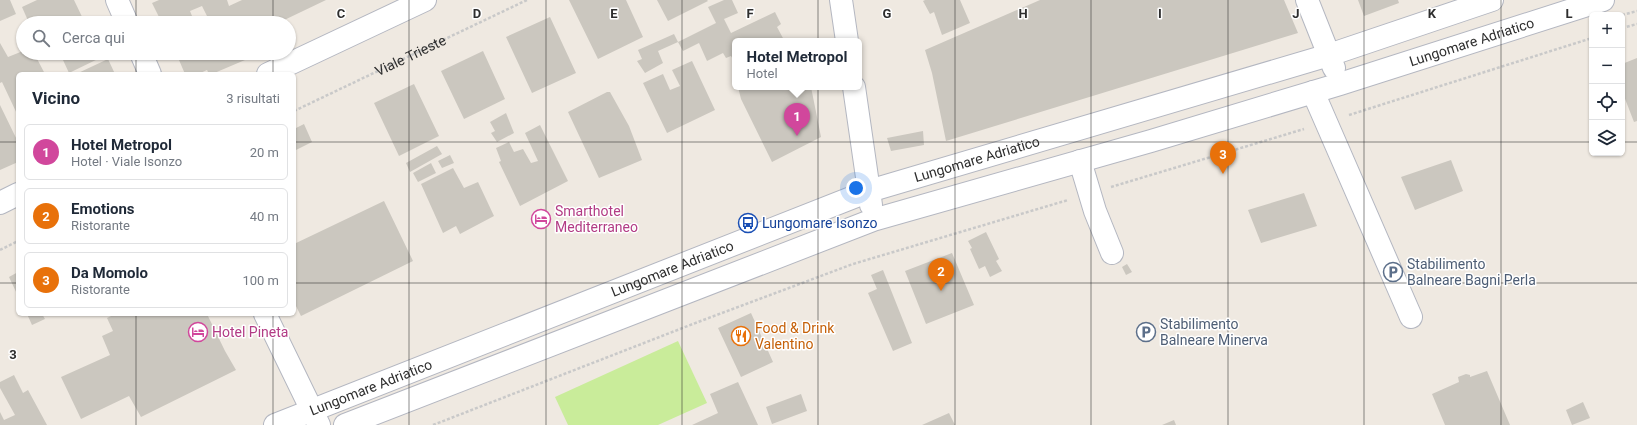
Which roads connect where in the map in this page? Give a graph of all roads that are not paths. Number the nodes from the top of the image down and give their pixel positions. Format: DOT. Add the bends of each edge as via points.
graph roads {
  1 [pos="117,0"];
  2 [pos="425,0"];
  3 [pos="841,0"];
  4 [pos="1307,0"];
  5 [pos="1492,0"];
  6 [pos="1603,0"];
  7 [pos="124,16"];
  8 [pos="847,38"];
  9 [pos="1329,55"];
  10 [pos="143,60"];
  11 [pos="149,72"];
  12 [pos="272,72"];
  13 [pos="1340,84"];
  14 [pos="854,90"];
  15 [pos="1313,92"];
  16 [pos="1080,161"];
  17 [pos="869,191"];
  18 [pos="16,195"];
  19 [pos="0,203"];
  20 [pos="873,220"];
  21 [pos="1112,253"];
  22 [pos="267,316"];
  23 [pos="1411,317"];
  24 [pos="316,418"];
  25 [pos="275,425"];
  26 [pos="345,425"];
  1 -- 7 [label="street"];
  2 -- 12 [label="street"];
  3 -- 8 [label="street"];
  4 -- 9 [label="street"];
  5 -- 9 [label="street, Lungomare Adriatico"];
  6 -- 13 [label="street, Lungomare Adriatico"];
  9 -- 13 [label="street"];
  9 -- 17 [label="street, Lungomare Adriatico"];
  10 -- 11 [label="street"];
  13 -- 15 [label="street, Lungomare Adriatico"];
  14 -- 17 [label="street"];
  15 -- 16 [label="street, Lungomare Adriatico"];
  15 -- 23 [label="street"];
  16 -- 20 [label="street, Lungomare Adriatico"];
  16 -- 21 [label="street" via="1089,194"];
  17 -- 20 [label="street"];
  17 -- 24 [label="street, Lungomare Adriatico"];
  18 -- 19 [label="street"];
  20 -- 26 [label="street, Lungomare Adriatico"];
  22 -- 24 [label="street"];
  24 -- 25 [label="street, Lungomare Adriatico"];
}
